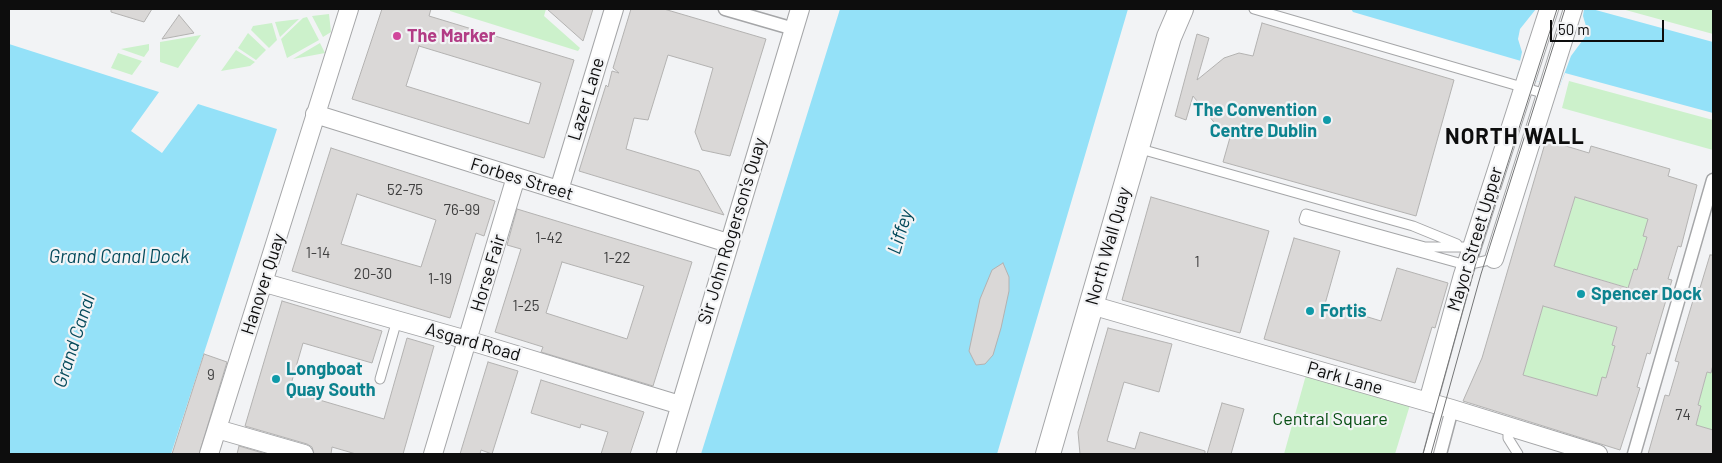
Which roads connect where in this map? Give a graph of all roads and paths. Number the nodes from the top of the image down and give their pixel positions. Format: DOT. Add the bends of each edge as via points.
graph roads {
  1 [pos="349,9"];
  2 [pos="614,9"];
  3 [pos="725,9"];
  4 [pos="800,9"];
  5 [pos="1173,9"];
  6 [pos="1181,9"];
  7 [pos="1254,9"];
  8 [pos="1548,9"];
  9 [pos="1573,9"];
  10 [pos="794,29"];
  11 [pos="1169,37"];
  12 [pos="1525,83"];
  13 [pos="1547,89"];
  14 [pos="316,114"];
  15 [pos="1137,148"];
  16 [pos="516,177"];
  17 [pos="1713,180"];
  18 [pos="559,190"];
  19 [pos="728,242"];
  20 [pos="1466,246"];
  21 [pos="1494,259"];
  22 [pos="1466,264"];
  23 [pos="265,283"];
  24 [pos="1091,305"];
  25 [pos="397,320"];
  26 [pos="467,340"];
  27 [pos="380,379"];
  28 [pos="680,405"];
  29 [pos="1440,405"];
  30 [pos="1508,426"];
  31 [pos="217,429"];
  32 [pos="209,454"];
  33 [pos="304,454"];
  34 [pos="433,454"];
  35 [pos="666,454"];
  36 [pos="1048,454"];
  37 [pos="1428,454"];
  38 [pos="1440,454"];
  39 [pos="1518,454"];
  40 [pos="1598,454"];
  41 [pos="1634,454"];
  1 -- 14 [label="street, Hanover Quay"];
  2 -- 18 [label="street, Lazer Lane"];
  3 -- 10 [label="street"];
  4 -- 10 [label="street, Sir John Rogerson's Quay"];
  5 -- 11 [label="main road, North Wall Quay"];
  6 -- 11 [label="main road, North Wall Quay"];
  7 -- 12 [label="lane"];
  8 -- 12 [label="street, Mayor Street Upper"];
  9 -- 13 [label="street, Mayor Street Upper"];
  10 -- 19 [label="street, Sir John Rogerson's Quay"];
  11 -- 15 [label="main road, North Wall Quay"];
  12 -- 13 [label="lane"];
  12 -- 20 [label="street, Mayor Street Upper"];
  13 -- 21 [label="street, Mayor Street Upper"];
  14 -- 16 [label="street, Forbes Street"];
  14 -- 23 [label="street, Hanover Quay"];
  15 -- 20 [label="lane" via="1413,226"];
  15 -- 24 [label="main road, North Wall Quay"];
  16 -- 18 [label="street, Forbes Street"];
  16 -- 26 [label="street, Horse Fair"];
  17 -- 41 [label="street"];
  18 -- 19 [label="street, Forbes Street"];
  19 -- 28 [label="street, Sir John Rogerson's Quay"];
  20 -- 22 [label="street, Mayor Street Upper"];
  20 -- 22 [label="lane" via="1425,247 1312,219"];
  21 -- 22 [label="lane"];
  22 -- 29 [label="street, Mayor Street Upper"];
  23 -- 25 [label="street, Asgard Road"];
  23 -- 31 [label="street, Hanover Quay"];
  24 -- 29 [label="street, Park Lane"];
  24 -- 36 [label="main road, North Wall Quay"];
  25 -- 26 [label="street, Asgard Road"];
  25 -- 27 [label="lane"];
  26 -- 28 [label="street, Asgard Road"];
  26 -- 34 [label="street, Horse Fair"];
  28 -- 35 [label="street, Sir John Rogerson's Quay"];
  29 -- 30 [label="street, Park Lane"];
  29 -- 37 [label="lane"];
  29 -- 38 [label="street, Mayor Street Upper"];
  30 -- 39 [label="lane" via="1508,438"];
  30 -- 40 [label="street, Park Lane"];
  31 -- 32 [label="street, Hanover Quay"];
  31 -- 33 [label="street"];
}
